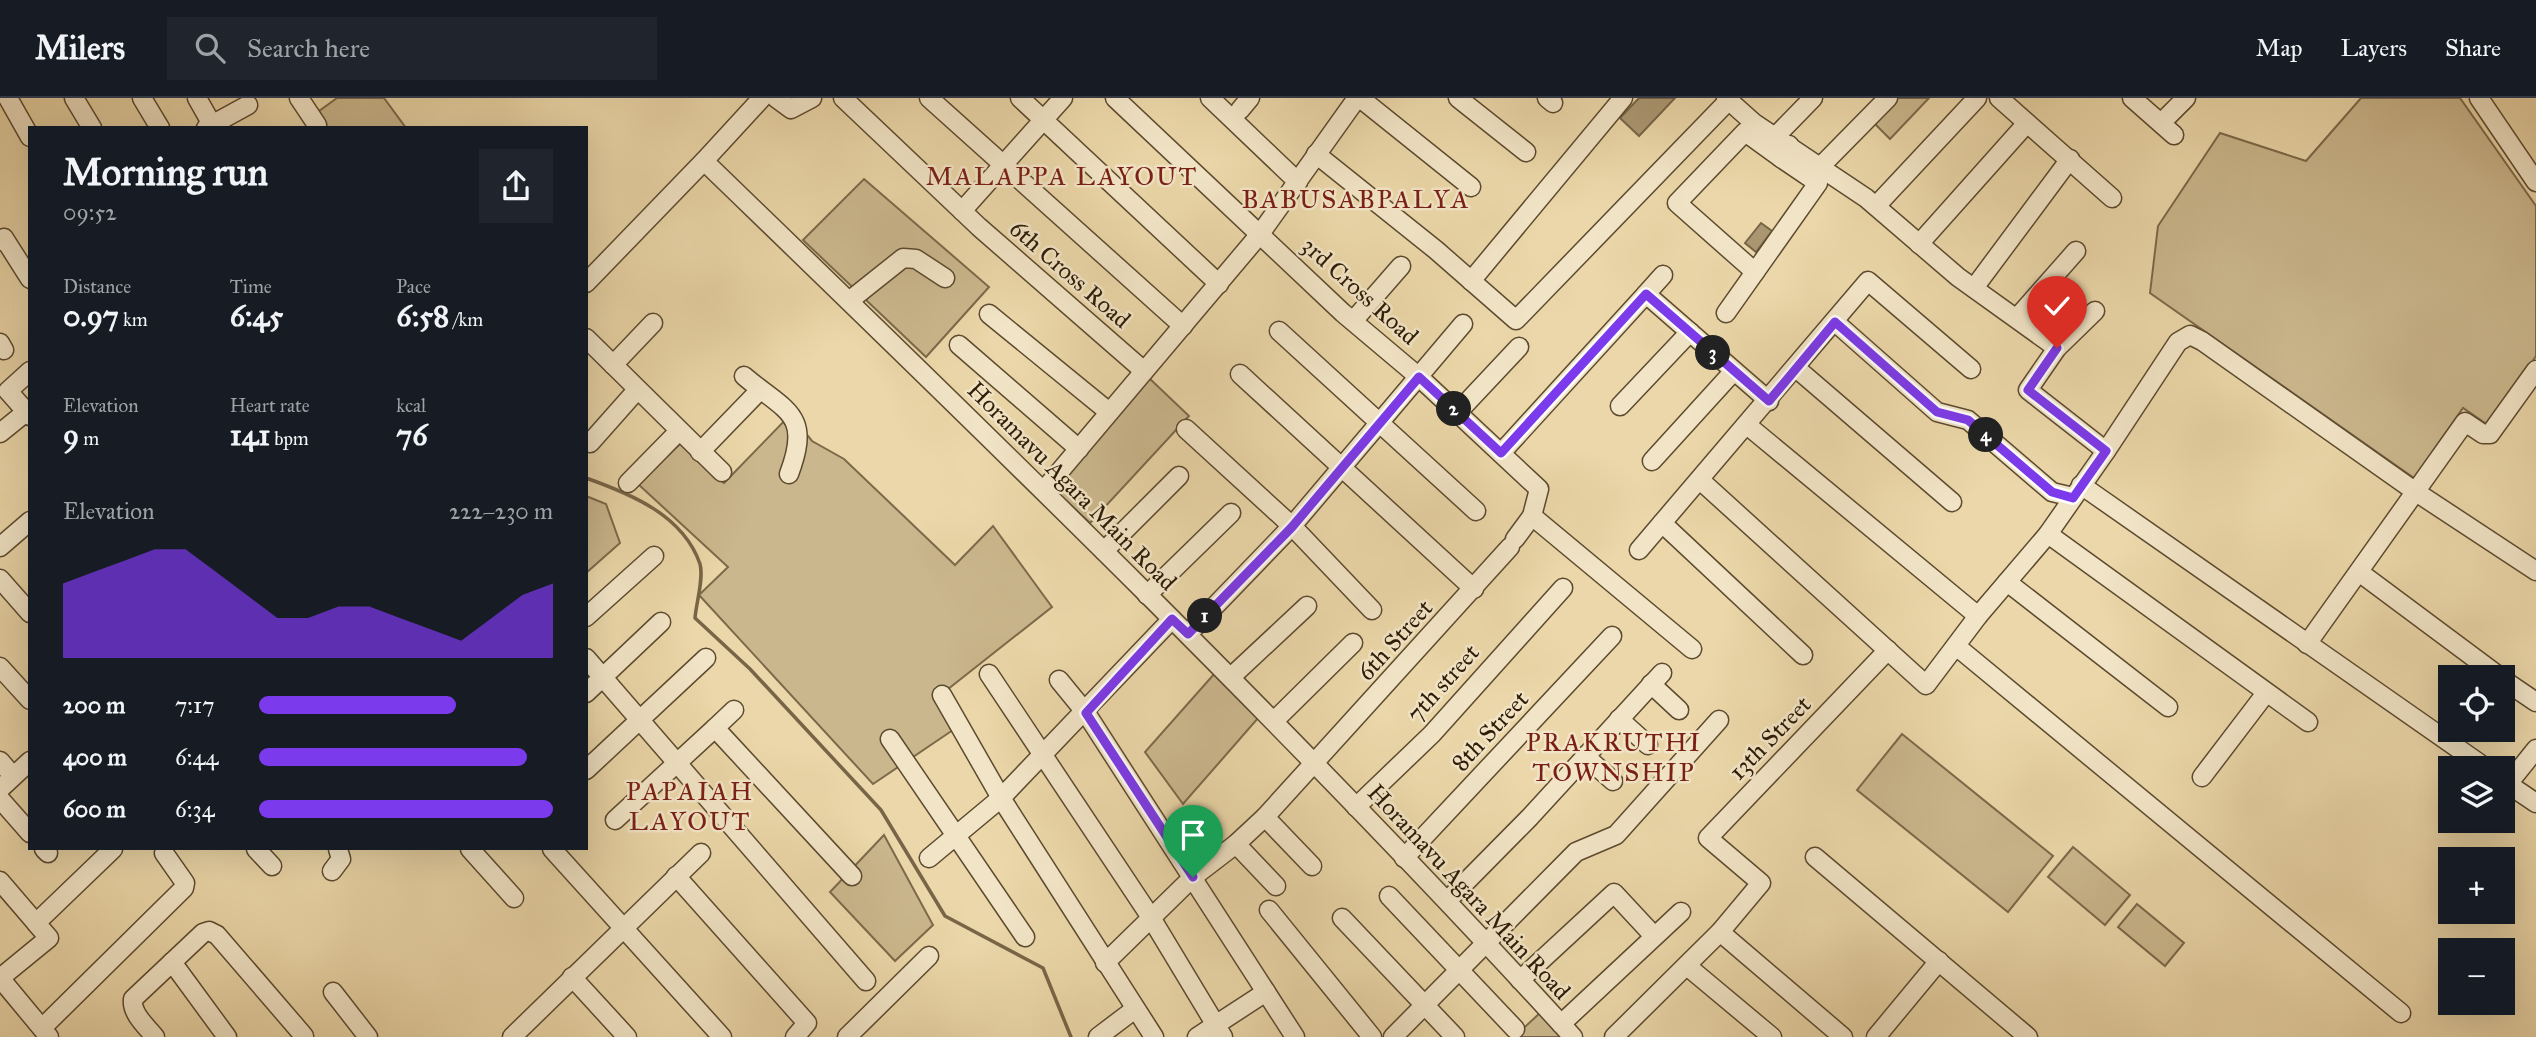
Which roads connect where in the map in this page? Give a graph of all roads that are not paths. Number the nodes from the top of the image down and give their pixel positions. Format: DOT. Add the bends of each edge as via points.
graph roads {
  1 [pos="8,98"];
  2 [pos="74,98"];
  3 [pos="142,98"];
  4 [pos="197,98"];
  5 [pos="299,98"];
  6 [pos="762,98"];
  7 [pos="776,98"];
  8 [pos="812,98"];
  9 [pos="843,98"];
  10 [pos="929,98"];
  11 [pos="1020,98"];
  12 [pos="1063,98"];
  13 [pos="1115,98"];
  14 [pos="1210,98"];
  15 [pos="1358,98"];
  16 [pos="1458,98"];
  17 [pos="1623,98"];
  18 [pos="1813,98"];
  19 [pos="1888,98"];
  20 [pos="1977,98"];
  21 [pos="1999,98"];
  22 [pos="2186,98"];
  23 [pos="2479,98"];
  24 [pos="1728,99"];
  25 [pos="2134,99"];
  26 [pos="248,105"];
  27 [pos="1042,119"];
  28 [pos="2027,123"];
  29 [pos="317,125"];
  30 [pos="91,126"];
  31 [pos="159,126"];
  32 [pos="211,126"];
  33 [pos="213,126"];
  34 [pos="28,133"];
  35 [pos="1782,146"];
  36 [pos="1526,152"];
  37 [pos="1317,154"];
  38 [pos="2070,159"];
  39 [pos="704,161"];
  40 [pos="1004,165"];
  41 [pos="1821,166"];
  42 [pos="2534,173"];
  43 [pos="1298,182"];
  44 [pos="1471,187"];
  45 [pos="2112,198"];
  46 [pos="1876,206"];
  47 [pos="962,211"];
  48 [pos="1260,234"];
  49 [pos="1,236"];
  50 [pos="1919,244"];
  51 [pos="2076,251"];
  52 [pos="1401,266"];
  53 [pos="1755,272"];
  54 [pos="1663,275"];
  55 [pos="28,276"];
  56 [pos="945,278"];
  57 [pos="588,281"];
  58 [pos="1471,281"];
  59 [pos="1219,284"];
  60 [pos="1974,288"];
  61 [pos="1646,294"];
  62 [pos="849,301"];
  63 [pos="2095,311"];
  64 [pos="1726,313"];
  65 [pos="989,314"];
  66 [pos="2017,318"];
  67 [pos="1353,321"];
  68 [pos="1835,322"];
  69 [pos="653,323"];
  70 [pos="1463,324"];
  71 [pos="1183,326"];
  72 [pos="1279,331"];
  73 [pos="1690,332"];
  74 [pos="588,340"];
  75 [pos="959,345"];
  76 [pos="1519,347"];
  77 [pos="2057,348"];
  78 [pos="613,365"];
  79 [pos="1796,368"];
  80 [pos="1971,369"];
  81 [pos="2536,370"];
  82 [pos="1144,372"];
  83 [pos="1733,372"];
  84 [pos="28,373"];
  85 [pos="1240,374"];
  86 [pos="744,376"];
  87 [pos="1419,377"];
  88 [pos="637,390"];
  89 [pos="760,390"];
  90 [pos="1769,401"];
  91 [pos="1620,407"];
  92 [pos="1110,412"];
  93 [pos="1458,413"];
  94 [pos="28,414"];
  95 [pos="1381,422"];
  96 [pos="1747,425"];
  97 [pos="1186,429"];
  98 [pos="679,432"];
  99 [pos="0,433"];
  100 [pos="590,443"];
  101 [pos="1080,449"];
  102 [pos="2106,451"];
  103 [pos="700,452"];
  104 [pos="1501,453"];
  105 [pos="1652,461"];
  106 [pos="1341,469"];
  107 [pos="722,472"];
  108 [pos="789,474"];
  109 [pos="1179,476"];
  110 [pos="1700,480"];
  111 [pos="628,483"];
  112 [pos="1044,490"];
  113 [pos="2077,491"];
  114 [pos="2416,492"];
  115 [pos="1952,502"];
  116 [pos="1476,510"];
  117 [pos="1231,513"];
  118 [pos="1531,516"];
  119 [pos="28,523"];
  120 [pos="1662,523"];
  121 [pos="1292,527"];
  122 [pos="2048,534"];
  123 [pos="0,547"];
  124 [pos="1639,550"];
  125 [pos="1104,551"];
  126 [pos="654,556"];
  127 [pos="2536,571"];
  128 [pos="2358,572"];
  129 [pos="0,579"];
  130 [pos="2007,582"];
  131 [pos="1563,587"];
  132 [pos="1474,589"];
  133 [pos="1147,595"];
  134 [pos="1307,606"];
  135 [pos="1372,610"];
  136 [pos="28,611"];
  137 [pos="588,615"];
  138 [pos="1978,616"];
  139 [pos="1172,619"];
  140 [pos="661,622"];
  141 [pos="1188,634"];
  142 [pos="1612,636"];
  143 [pos="1353,643"];
  144 [pos="2307,644"];
  145 [pos="1956,646"];
  146 [pos="1692,649"];
  147 [pos="1888,650"];
  148 [pos="1803,655"];
  149 [pos="706,659"];
  150 [pos="588,661"];
  151 [pos="2483,665"];
  152 [pos="0,667"];
  153 [pos="989,674"];
  154 [pos="1231,677"];
  155 [pos="603,678"];
  156 [pos="1059,680"];
  157 [pos="2515,688"];
  158 [pos="588,691"];
  159 [pos="2266,693"];
  160 [pos="942,695"];
  161 [pos="28,698"];
  162 [pos="2536,702"];
  163 [pos="2168,707"];
  164 [pos="734,710"];
  165 [pos="1679,710"];
  166 [pos="1086,713"];
  167 [pos="1619,719"];
  168 [pos="640,720"];
  169 [pos="1719,720"];
  170 [pos="1273,721"];
  171 [pos="2308,722"];
  172 [pos="715,728"];
  173 [pos="890,739"];
  174 [pos="1648,745"];
  175 [pos="2536,749"];
  176 [pos="1585,756"];
  177 [pos="2469,756"];
  178 [pos="1043,757"];
  179 [pos="0,761"];
  180 [pos="677,762"];
  181 [pos="28,763"];
  182 [pos="1316,764"];
  183 [pos="588,768"];
  184 [pos="2515,771"];
  185 [pos="2202,777"];
  186 [pos="1613,781"];
  187 [pos="7,783"];
  188 [pos="2515,789"];
  189 [pos="1001,798"];
  190 [pos="0,799"];
  191 [pos="2536,803"];
  192 [pos="1356,807"];
  193 [pos="1265,817"];
  194 [pos="615,820"];
  195 [pos="28,831"];
  196 [pos="955,836"];
  197 [pos="1236,844"];
  198 [pos="112,850"];
  199 [pos="165,850"];
  200 [pos="257,850"];
  201 [pos="338,850"];
  202 [pos="471,850"];
  203 [pos="553,850"];
  204 [pos="701,853"];
  205 [pos="1815,857"];
  206 [pos="929,858"];
  207 [pos="1404,858"];
  208 [pos="272,866"];
  209 [pos="1312,866"];
  210 [pos="332,870"];
  211 [pos="676,876"];
  212 [pos="852,876"];
  213 [pos="1193,877"];
  214 [pos="0,881"];
  215 [pos="1276,886"];
  216 [pos="1389,896"];
  217 [pos="514,898"];
  218 [pos="1448,900"];
  219 [pos="1269,910"];
  220 [pos="1681,912"];
  221 [pos="1150,916"];
  222 [pos="1342,918"];
  223 [pos="36,923"];
  224 [pos="622,926"];
  225 [pos="1720,932"];
  226 [pos="1654,936"];
  227 [pos="1026,937"];
  228 [pos="1487,944"];
  229 [pos="929,956"];
  230 [pos="1939,961"];
  231 [pos="172,962"];
  232 [pos="1105,963"];
  233 [pos="1687,966"];
  234 [pos="1461,970"];
  235 [pos="572,977"];
  236 [pos="0,978"];
  237 [pos="1520,980"];
  238 [pos="866,981"];
  239 [pos="333,992"];
  240 [pos="1266,992"];
  241 [pos="1426,1004"];
  242 [pos="1135,1009"];
  243 [pos="2401,1013"];
  244 [pos="1516,1030"];
  245 [pos="1567,1030"];
  246 [pos="1219,1031"];
  247 [pos="46,1033"];
  248 [pos="304,1036"];
  249 [pos="155,1037"];
  250 [pos="227,1037"];
  251 [pos="368,1037"];
  252 [pos="512,1037"];
  253 [pos="627,1037"];
  254 [pos="721,1037"];
  255 [pos="795,1037"];
  256 [pos="847,1037"];
  257 [pos="1098,1037"];
  258 [pos="1154,1037"];
  259 [pos="1197,1037"];
  260 [pos="1295,1037"];
  261 [pos="1372,1037"];
  262 [pos="1393,1037"];
  263 [pos="1455,1037"];
  264 [pos="1614,1037"];
  265 [pos="1772,1037"];
  266 [pos="1843,1037"];
  267 [pos="1876,1037"];
  268 [pos="2028,1037"];
  1 -- 34 [label="street"];
  2 -- 30 [label="street"];
  3 -- 31 [label="street"];
  4 -- 32 [label="street"];
  5 -- 29 [label="street"];
  6 -- 39 [label="street"];
  7 -- 8 [label="street" via="790,109"];
  9 -- 47 [label="street, 6th Cross Road"];
  10 -- 40 [label="street"];
  11 -- 27 [label="street"];
  12 -- 27 [label="street"];
  13 -- 48 [label="street, 3rd Cross Road"];
  14 -- 43 [label="street"];
  15 -- 37 [label="street"];
  15 -- 44 [label="street"];
  16 -- 36 [label="street"];
  17 -- 58 [label="street"];
  18 -- 35 [label="street"];
  19 -- 41 [label="street"];
  20 -- 46 [label="street"];
  21 -- 28 [label="street"];
  22 -- 25 [label="street" via="2167,129"];
  23 -- 42 [label="street"];
  24 -- 35 [label="street"];
  24 -- 58 [label="street" via="1516,320"];
  26 -- 33 [label="street"];
  27 -- 40 [label="street"];
  27 -- 59 [label="street"];
  28 -- 38 [label="street"];
  28 -- 50 [label="street"];
  35 -- 41 [label="street"];
  35 -- 53 [label="street" via="1818,183"];
  35 -- 53 [label="street" via="1745,132 1677,203"];
  37 -- 43 [label="street"];
  37 -- 58 [label="street"];
  38 -- 45 [label="street"];
  38 -- 60 [label="street"];
  39 -- 57 [label="street"];
  39 -- 62 [label="street, Horamavu Agara Main Road"];
  40 -- 47 [label="street"];
  40 -- 71 [label="street"];
  41 -- 46 [label="street"];
  43 -- 48 [label="street"];
  46 -- 50 [label="street"];
  47 -- 82 [label="street, 6th Cross Road"];
  48 -- 59 [label="street"];
  48 -- 67 [label="street, 3rd Cross Road"];
  49 -- 55 [label="street"];
  50 -- 60 [label="street"];
  51 -- 66 [label="street"];
  52 -- 67 [label="street"];
  53 -- 64 [label="street"];
  54 -- 61 [label="street"];
  56 -- 62 [label="street" via="904,258"];
  59 -- 71 [label="street"];
  60 -- 66 [label="street"];
  61 -- 73 [label="street"];
  61 -- 104 [label="street"];
  62 -- 112 [label="street, Horamavu Agara Main Road"];
  63 -- 77 [label="street"];
  65 -- 92 [label="street"];
  66 -- 77 [label="street"];
  67 -- 87 [label="street, 3rd Cross Road"];
  68 -- 79 [label="street"];
  68 -- 80 [label="street" via="1868,281"];
  68 -- 113 [label="street" via="1937,412 1968,420 2052,492"];
  69 -- 78 [label="street"];
  70 -- 87 [label="street"];
  71 -- 82 [label="street"];
  72 -- 95 [label="street"];
  73 -- 83 [label="street"];
  73 -- 91 [label="street"];
  74 -- 78 [label="street"];
  75 -- 101 [label="street"];
  76 -- 93 [label="street"];
  77 -- 102 [label="street" via="2028,390"];
  78 -- 88 [label="street"];
  79 -- 90 [label="street"];
  79 -- 115 [label="street"];
  81 -- 114 [label="street" via="2490,435 2465,422"];
  82 -- 92 [label="street"];
  83 -- 90 [label="street"];
  83 -- 105 [label="street"];
  84 -- 94 [label="street" via="8,391"];
  85 -- 106 [label="street"];
  86 -- 89 [label="street"];
  87 -- 93 [label="street, 3rd Cross Road"];
  87 -- 95 [label="street"];
  88 -- 98 [label="street"];
  88 -- 100 [label="street"];
  89 -- 103 [label="street"];
  89 -- 108 [label="street" via="786,408 797,426 799,449"];
  90 -- 96 [label="street"];
  92 -- 101 [label="street"];
  93 -- 104 [label="street, 3rd Cross Road"];
  94 -- 99 [label="street"];
  95 -- 106 [label="street"];
  95 -- 116 [label="street"];
  96 -- 110 [label="street"];
  96 -- 138 [label="street"];
  97 -- 121 [label="street"];
  98 -- 103 [label="street"];
  98 -- 111 [label="street"];
  101 -- 112 [label="street"];
  102 -- 113 [label="street"];
  102 -- 114 [label="street" via="2178,342 2190,335"];
  103 -- 107 [label="street"];
  104 -- 118 [label="street, 3rd Cross Road" via="1539,489"];
  106 -- 121 [label="street"];
  106 -- 132 [label="street"];
  109 -- 125 [label="street"];
  110 -- 120 [label="street"];
  110 -- 147 [label="street"];
  112 -- 125 [label="street, Horamavu Agara Main Road"];
  113 -- 122 [label="street"];
  113 -- 144 [label="street"];
  114 -- 127 [label="street"];
  114 -- 128 [label="street"];
  117 -- 133 [label="street"];
  118 -- 132 [label="street, 6th Street"];
  118 -- 146 [label="street"];
  119 -- 123 [label="street"];
  120 -- 124 [label="street"];
  120 -- 148 [label="street"];
  121 -- 135 [label="street"];
  121 -- 141 [label="street"];
  122 -- 130 [label="street"];
  122 -- 159 [label="street"];
  125 -- 133 [label="street, Horamavu Agara Main Road"];
  126 -- 137 [label="street"];
  128 -- 144 [label="street"];
  128 -- 151 [label="street"];
  129 -- 136 [label="street"];
  130 -- 138 [label="street"];
  130 -- 163 [label="street"];
  131 -- 192 [label="street, 7th street" via="1432,734"];
  132 -- 182 [label="street, 6th Street"];
  133 -- 139 [label="street, Horamavu Agara Main Road"];
  134 -- 154 [label="street"];
  138 -- 145 [label="street"];
  139 -- 141 [label="street, Horamavu Agara Main Road"];
  139 -- 166 [label="street"];
  140 -- 155 [label="street"];
  141 -- 154 [label="street, Horamavu Agara Main Road"];
  142 -- 207 [label="street, 8th Street"];
  143 -- 170 [label="street"];
  144 -- 177 [label="street"];
  145 -- 147 [label="street" via="1926,685"];
  145 -- 243 [label="street"];
  147 -- 225 [label="street, 13th Street" via="1708,838 1761,883"];
  149 -- 168 [label="street"];
  150 -- 155 [label="street"];
  152 -- 161 [label="street"];
  153 -- 178 [label="street"];
  154 -- 170 [label="street, Horamavu Agara Main Road"];
  155 -- 158 [label="street"];
  155 -- 168 [label="street"];
  156 -- 166 [label="street"];
  157 -- 162 [label="street"];
  159 -- 171 [label="street"];
  159 -- 185 [label="street"];
  160 -- 189 [label="street"];
  164 -- 172 [label="street"];
  165 -- 167 [label="street" via="1656,679"];
  166 -- 178 [label="street"];
  166 -- 213 [label="street"];
  167 -- 174 [label="street"];
  167 -- 176 [label="street"];
  168 -- 180 [label="street"];
  168 -- 183 [label="street"];
  169 -- 228 [label="street" via="1616,835 1576,852"];
  170 -- 182 [label="street, Horamavu Agara Main Road"];
  172 -- 180 [label="street"];
  172 -- 212 [label="street"];
  173 -- 196 [label="street"];
  175 -- 184 [label="street"];
  176 -- 186 [label="street"];
  176 -- 218 [label="street"];
  178 -- 189 [label="street"];
  178 -- 221 [label="street"];
  179 -- 187 [label="street"];
  180 -- 194 [label="street"];
  180 -- 238 [label="street"];
  181 -- 187 [label="street"];
  182 -- 192 [label="street, Horamavu Agara Main Road"];
  182 -- 193 [label="street, 6th Street"];
  188 -- 191 [label="street"];
  189 -- 196 [label="street"];
  189 -- 232 [label="street"];
  190 -- 195 [label="street"];
  192 -- 207 [label="street, Horamavu Agara Main Road"];
  193 -- 197 [label="street, 6th Street"];
  193 -- 209 [label="street"];
  196 -- 206 [label="street"];
  196 -- 227 [label="street"];
  197 -- 213 [label="street, 6th Street"];
  197 -- 215 [label="street"];
  198 -- 223 [label="street"];
  199 -- 247 [label="street" via="184,888"];
  200 -- 208 [label="street"];
  201 -- 210 [label="street" via="341,859"];
  202 -- 217 [label="street"];
  203 -- 224 [label="street"];
  204 -- 211 [label="street"];
  205 -- 230 [label="street"];
  207 -- 218 [label="street, Horamavu Agara Main Road"];
  211 -- 224 [label="street"];
  211 -- 255 [label="street" via="807,1023"];
  213 -- 221 [label="street, 6th Street"];
  213 -- 240 [label="street"];
  214 -- 223 [label="street"];
  216 -- 234 [label="street"];
  218 -- 228 [label="street, Horamavu Agara Main Road"];
  219 -- 261 [label="street"];
  220 -- 226 [label="street"];
  221 -- 232 [label="street, 6th Street"];
  221 -- 246 [label="street"];
  222 -- 241 [label="street"];
  223 -- 236 [label="street" via="49,937"];
  224 -- 235 [label="street"];
  224 -- 254 [label="street"];
  225 -- 233 [label="street, 13th Street"];
  225 -- 266 [label="street"];
  226 -- 237 [label="street" via="1614,893"];
  226 -- 245 [label="street"];
  228 -- 234 [label="street"];
  228 -- 237 [label="street, Horamavu Agara Main Road"];
  229 -- 256 [label="street" via="907,990"];
  230 -- 267 [label="street"];
  230 -- 268 [label="street"];
  231 -- 248 [label="street" via="209,931 217,935"];
  231 -- 249 [label="street" via="132,999 132,1006"];
  231 -- 250 [label="street"];
  232 -- 242 [label="street"];
  233 -- 264 [label="street, 13th Street"];
  233 -- 265 [label="street"];
  234 -- 241 [label="street"];
  234 -- 244 [label="street"];
  235 -- 252 [label="street"];
  235 -- 253 [label="street"];
  236 -- 247 [label="street"];
  237 -- 245 [label="street, Horamavu Agara Main Road"];
  239 -- 251 [label="street"];
  240 -- 246 [label="street"];
  240 -- 260 [label="street"];
  241 -- 262 [label="street"];
  241 -- 263 [label="street"];
  242 -- 257 [label="street"];
  242 -- 258 [label="street"];
  246 -- 259 [label="street"];
}
